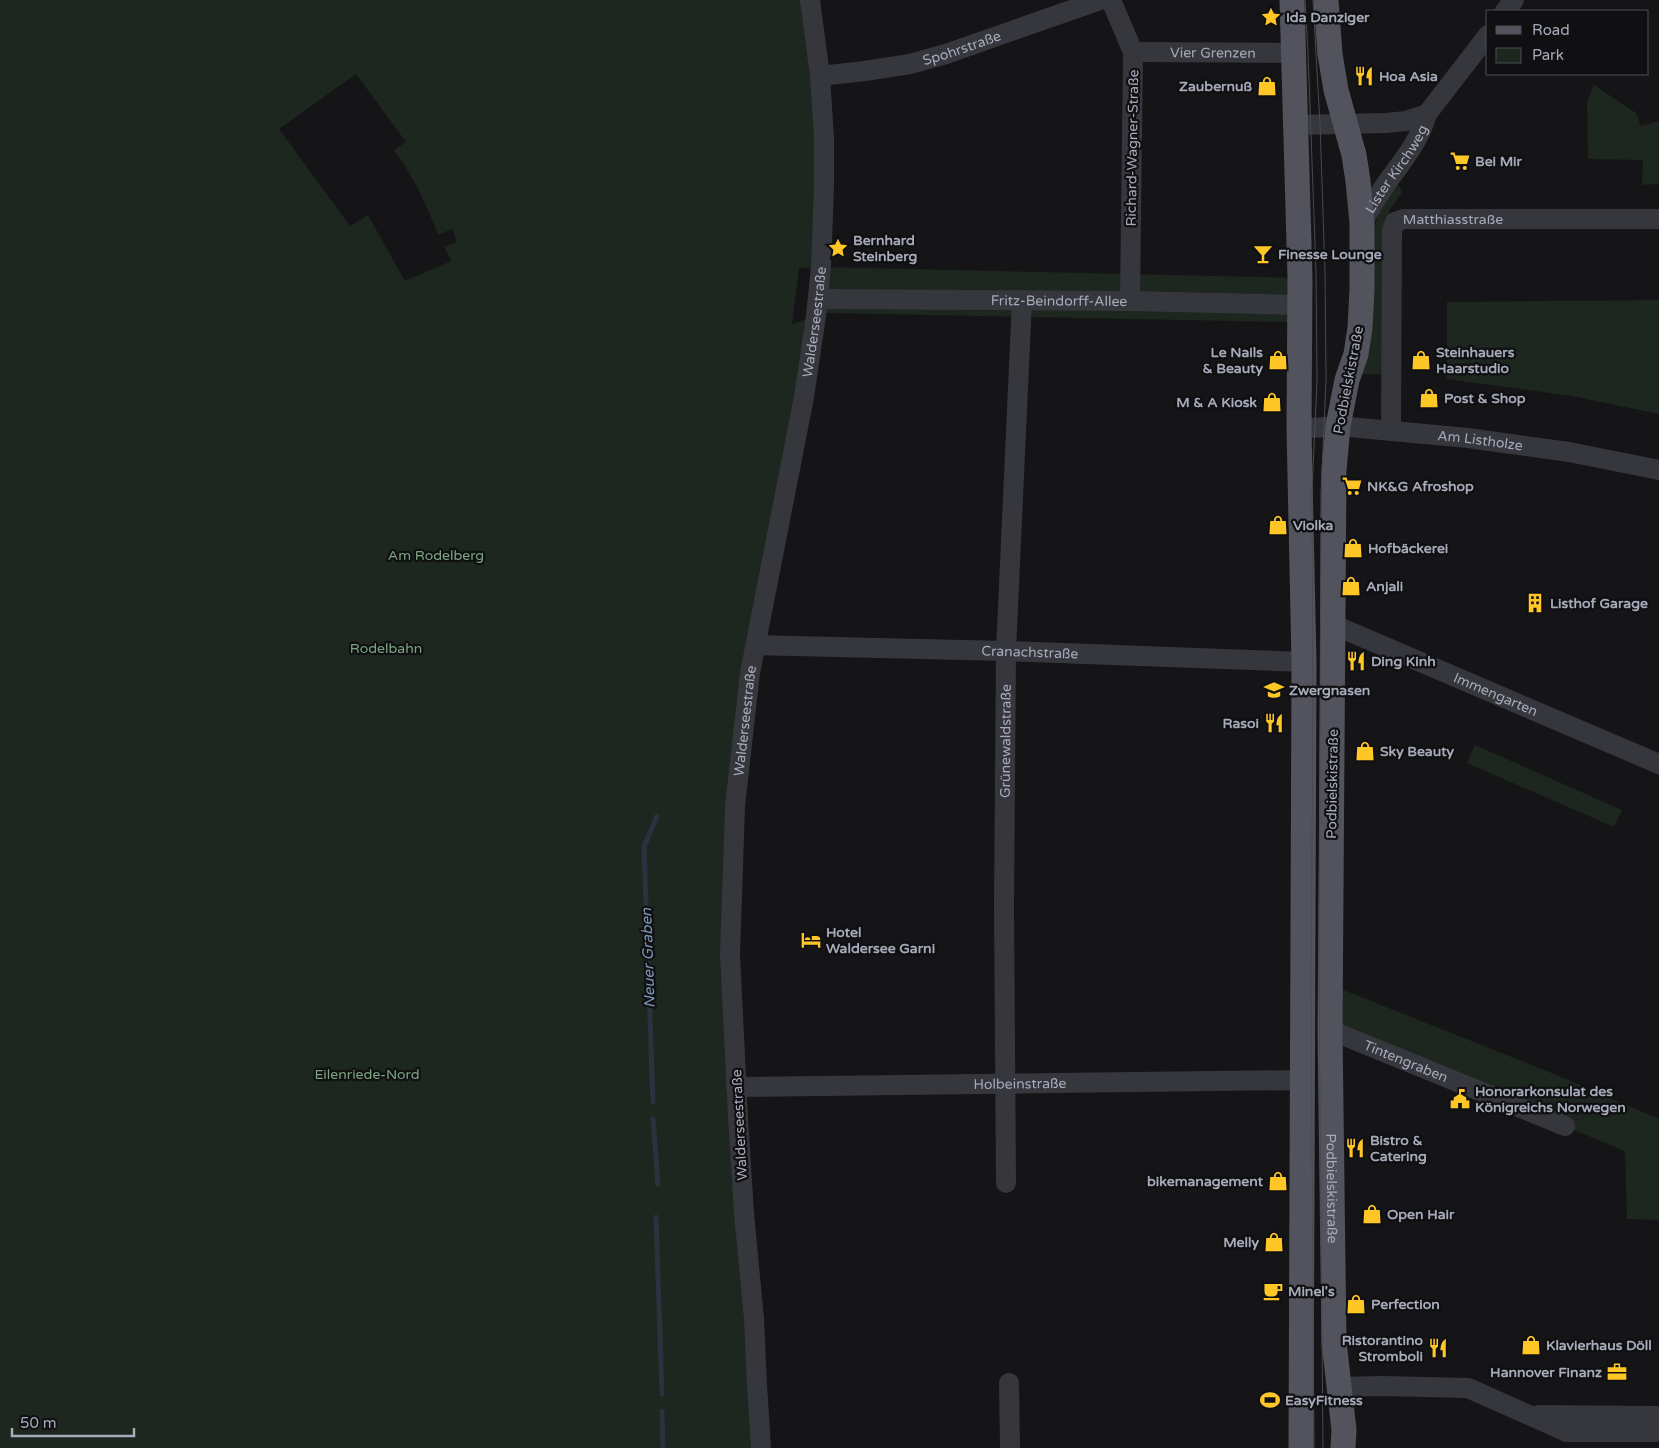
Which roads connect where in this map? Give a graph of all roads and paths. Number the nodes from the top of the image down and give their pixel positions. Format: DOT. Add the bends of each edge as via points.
graph roads {
  1 [pos="810,0"];
  2 [pos="1100,0"];
  3 [pos="1111,0"];
  4 [pos="1292,0"];
  5 [pos="1326,0"];
  6 [pos="1514,0"];
  7 [pos="1506,10"];
  8 [pos="1486,38"];
  9 [pos="1133,52"];
  10 [pos="1292,53"];
  11 [pos="820,76"];
  12 [pos="1427,114"];
  13 [pos="1345,123"];
  14 [pos="1295,125"];
  15 [pos="1659,219"];
  16 [pos="1362,223"];
  17 [pos="818,299"];
  18 [pos="1022,300"];
  19 [pos="1130,301"];
  20 [pos="1301,305"];
  21 [pos="1338,426"];
  22 [pos="1299,429"];
  23 [pos="1391,430"];
  24 [pos="1659,470"];
  25 [pos="1334,625"];
  26 [pos="756,645"];
  27 [pos="1006,651"];
  28 [pos="1304,662"];
  29 [pos="1658,761"];
  30 [pos="1330,1030"];
  31 [pos="1302,1080"];
  32 [pos="1005,1084"];
  33 [pos="736,1086"];
  34 [pos="1565,1126"];
  35 [pos="1006,1183"];
  36 [pos="1009,1383"];
  37 [pos="1302,1386"];
  38 [pos="1339,1387"];
  39 [pos="1530,1416"];
  40 [pos="1659,1416"];
  41 [pos="1659,1432"];
  42 [pos="1566,1440"];
  43 [pos="761,1448"];
  44 [pos="1010,1448"];
  45 [pos="1301,1448"];
  46 [pos="1343,1448"];
  1 -- 11 [label="street, Walderseestraße"];
  2 -- 11 [label="street, Spohrstraße" via="910,64"];
  3 -- 9 [label="street, Richard-Wagner-Straße"];
  4 -- 10 [label="main road, Podbielskistraße"];
  5 -- 13 [label="main road, Podbielskistraße" via="1330,54"];
  6 -- 7 [label="street"];
  8 -- 12 [label="street, Lister Kirchweg"];
  9 -- 10 [label="street, Vier Grenzen"];
  9 -- 19 [label="street, Richard-Wagner-Straße"];
  10 -- 14 [label="main road, Podbielskistraße"];
  11 -- 17 [label="street, Walderseestraße" via="824,187"];
  12 -- 13 [label="street, Lister Kirchweg" via="1406,121"];
  12 -- 16 [label="street, Lister Kirchweg" via="1415,144"];
  13 -- 14 [label="street"];
  13 -- 16 [label="main road, Podbielskistraße" via="1357,172"];
  14 -- 20 [label="main road, Podbielskistraße"];
  15 -- 23 [label="street, Matthiasstraße" via="1404,219 1395,222 1392,231"];
  16 -- 21 [label="main road, Podbielskistraße" via="1360,328"];
  17 -- 18 [label="street, Fritz-Beindorff-Allee"];
  17 -- 26 [label="street, Walderseestraße" via="804,397"];
  18 -- 19 [label="street, Fritz-Beindorff-Allee"];
  18 -- 27 [label="street, Grünewaldstraße"];
  19 -- 20 [label="street, Fritz-Beindorff-Allee"];
  20 -- 22 [label="main road, Podbielskistraße"];
  21 -- 22 [label="street, Am Listholze"];
  21 -- 23 [label="street, Am Listholze"];
  21 -- 25 [label="main road, Podbielskistraße" via="1334,470"];
  22 -- 28 [label="main road, Podbielskistraße"];
  23 -- 24 [label="street, Am Listholze" via="1569,452"];
  25 -- 29 [label="street, Immengarten"];
  25 -- 30 [label="main road, Podbielskistraße"];
  26 -- 27 [label="street, Cranachstraße"];
  26 -- 33 [label="street, Walderseestraße" via="735,806 730,954"];
  27 -- 28 [label="street, Cranachstraße"];
  27 -- 32 [label="street, Grünewaldstraße"];
  28 -- 31 [label="main road, Podbielskistraße"];
  30 -- 34 [label="street, Tintengraben"];
  30 -- 38 [label="main road, Podbielskistraße" via="1334,1342"];
  31 -- 32 [label="street, Holbeinstraße"];
  31 -- 37 [label="main road, Podbielskistraße"];
  32 -- 33 [label="street, Holbeinstraße"];
  32 -- 35 [label="street, Grünewaldstraße"];
  33 -- 43 [label="street, Walderseestraße"];
  36 -- 44 [label="street"];
  37 -- 38 [label="main road"];
  37 -- 45 [label="main road, Podbielskistraße"];
  38 -- 39 [label="street" via="1468,1388"];
  38 -- 46 [label="main road, Podbielskistraße"];
  39 -- 40 [label="street"];
  39 -- 42 [label="street"];
  41 -- 42 [label="street"];
}
